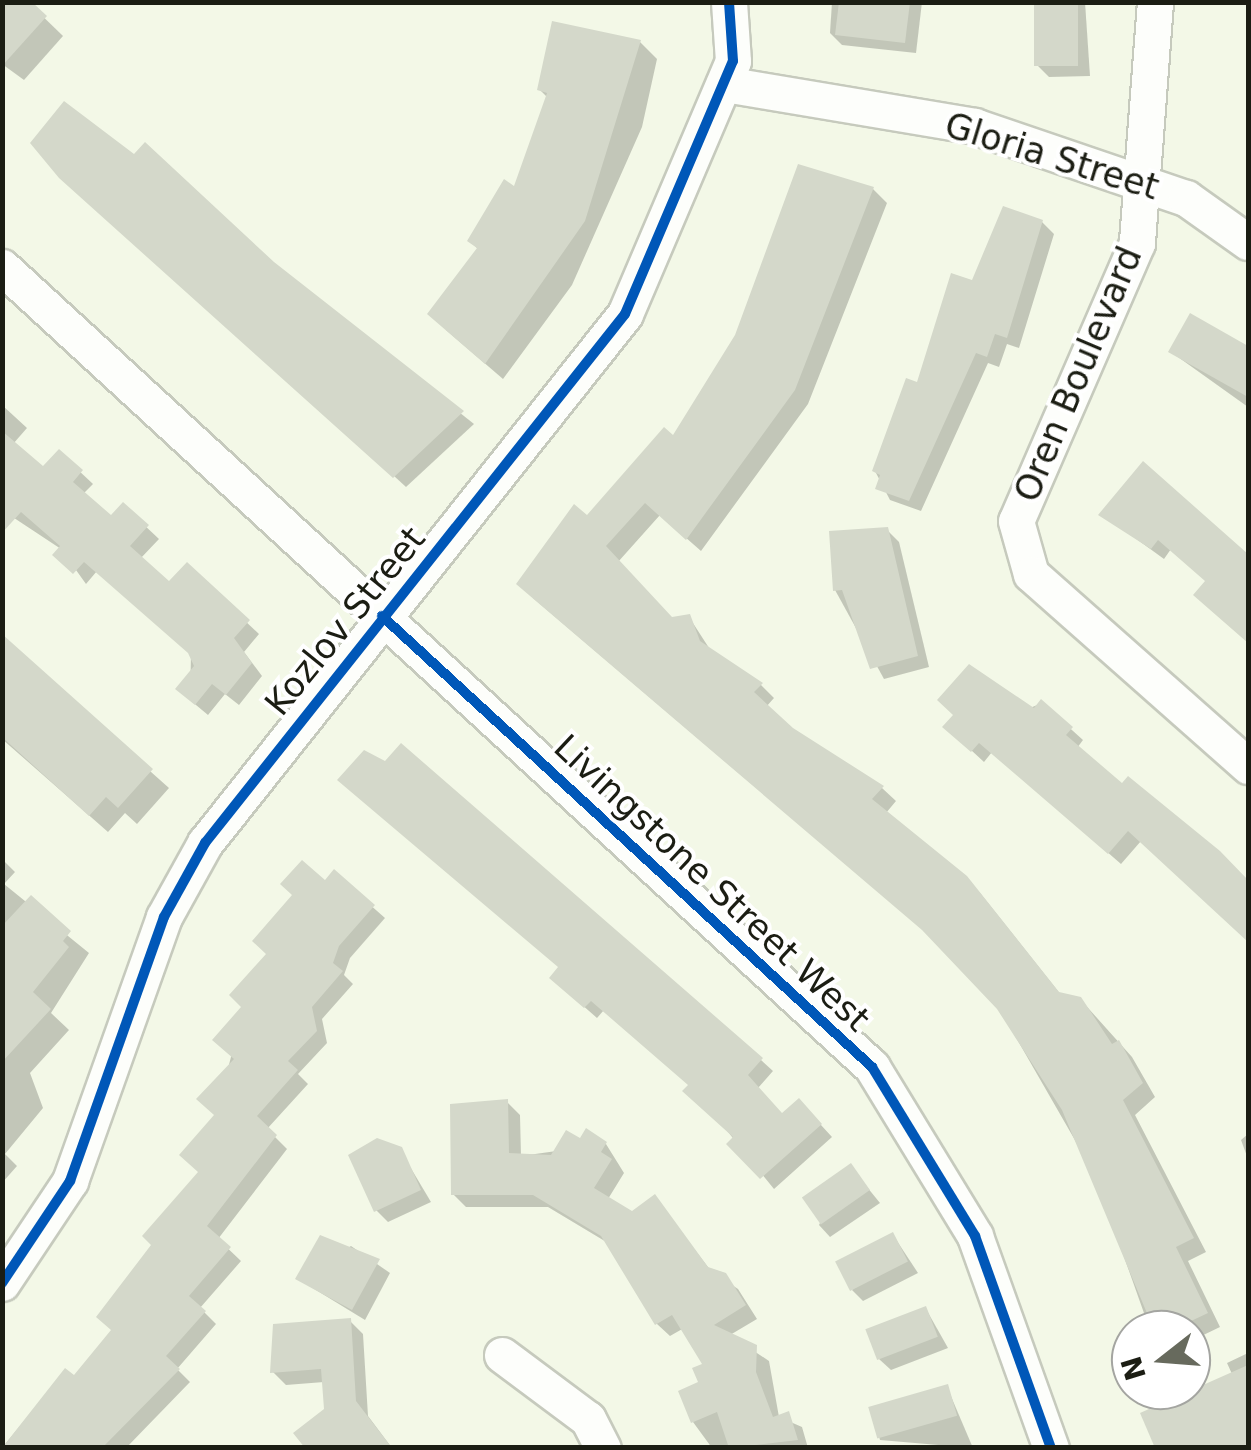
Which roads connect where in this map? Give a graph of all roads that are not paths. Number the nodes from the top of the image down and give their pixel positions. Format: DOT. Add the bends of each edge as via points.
graph roads {
  1 [pos="729,2"];
  2 [pos="1155,2"];
  3 [pos="724,84"];
  4 [pos="1146,184"];
  5 [pos="1248,242"];
  6 [pos="2,267"];
  7 [pos="382,616"];
  8 [pos="1248,766"];
  9 [pos="2,1284"];
  10 [pos="502,1355"];
  11 [pos="602,1448"];
  12 [pos="1051,1448"];
  1 -- 3 [label="street, Kozlov Street" via="732,61"];
  2 -- 4 [label="street, Oren Boulevard"];
  3 -- 4 [label="street, Gloria Street" via="974,126"];
  3 -- 7 [label="street, Kozlov Street" via="625,314"];
  4 -- 5 [label="street, Gloria Street" via="1186,198"];
  4 -- 8 [label="street, Oren Boulevard" via="1136,244 1016,521 1030,574"];
  6 -- 7 [label="street, Livingstone Street West"];
  7 -- 9 [label="street, Kozlov Street" via="205,843 164,917 70,1182"];
  7 -- 12 [label="street, Livingstone Street West" via="872,1067 975,1236"];
  10 -- 11 [label="street" via="588,1419"];
}
